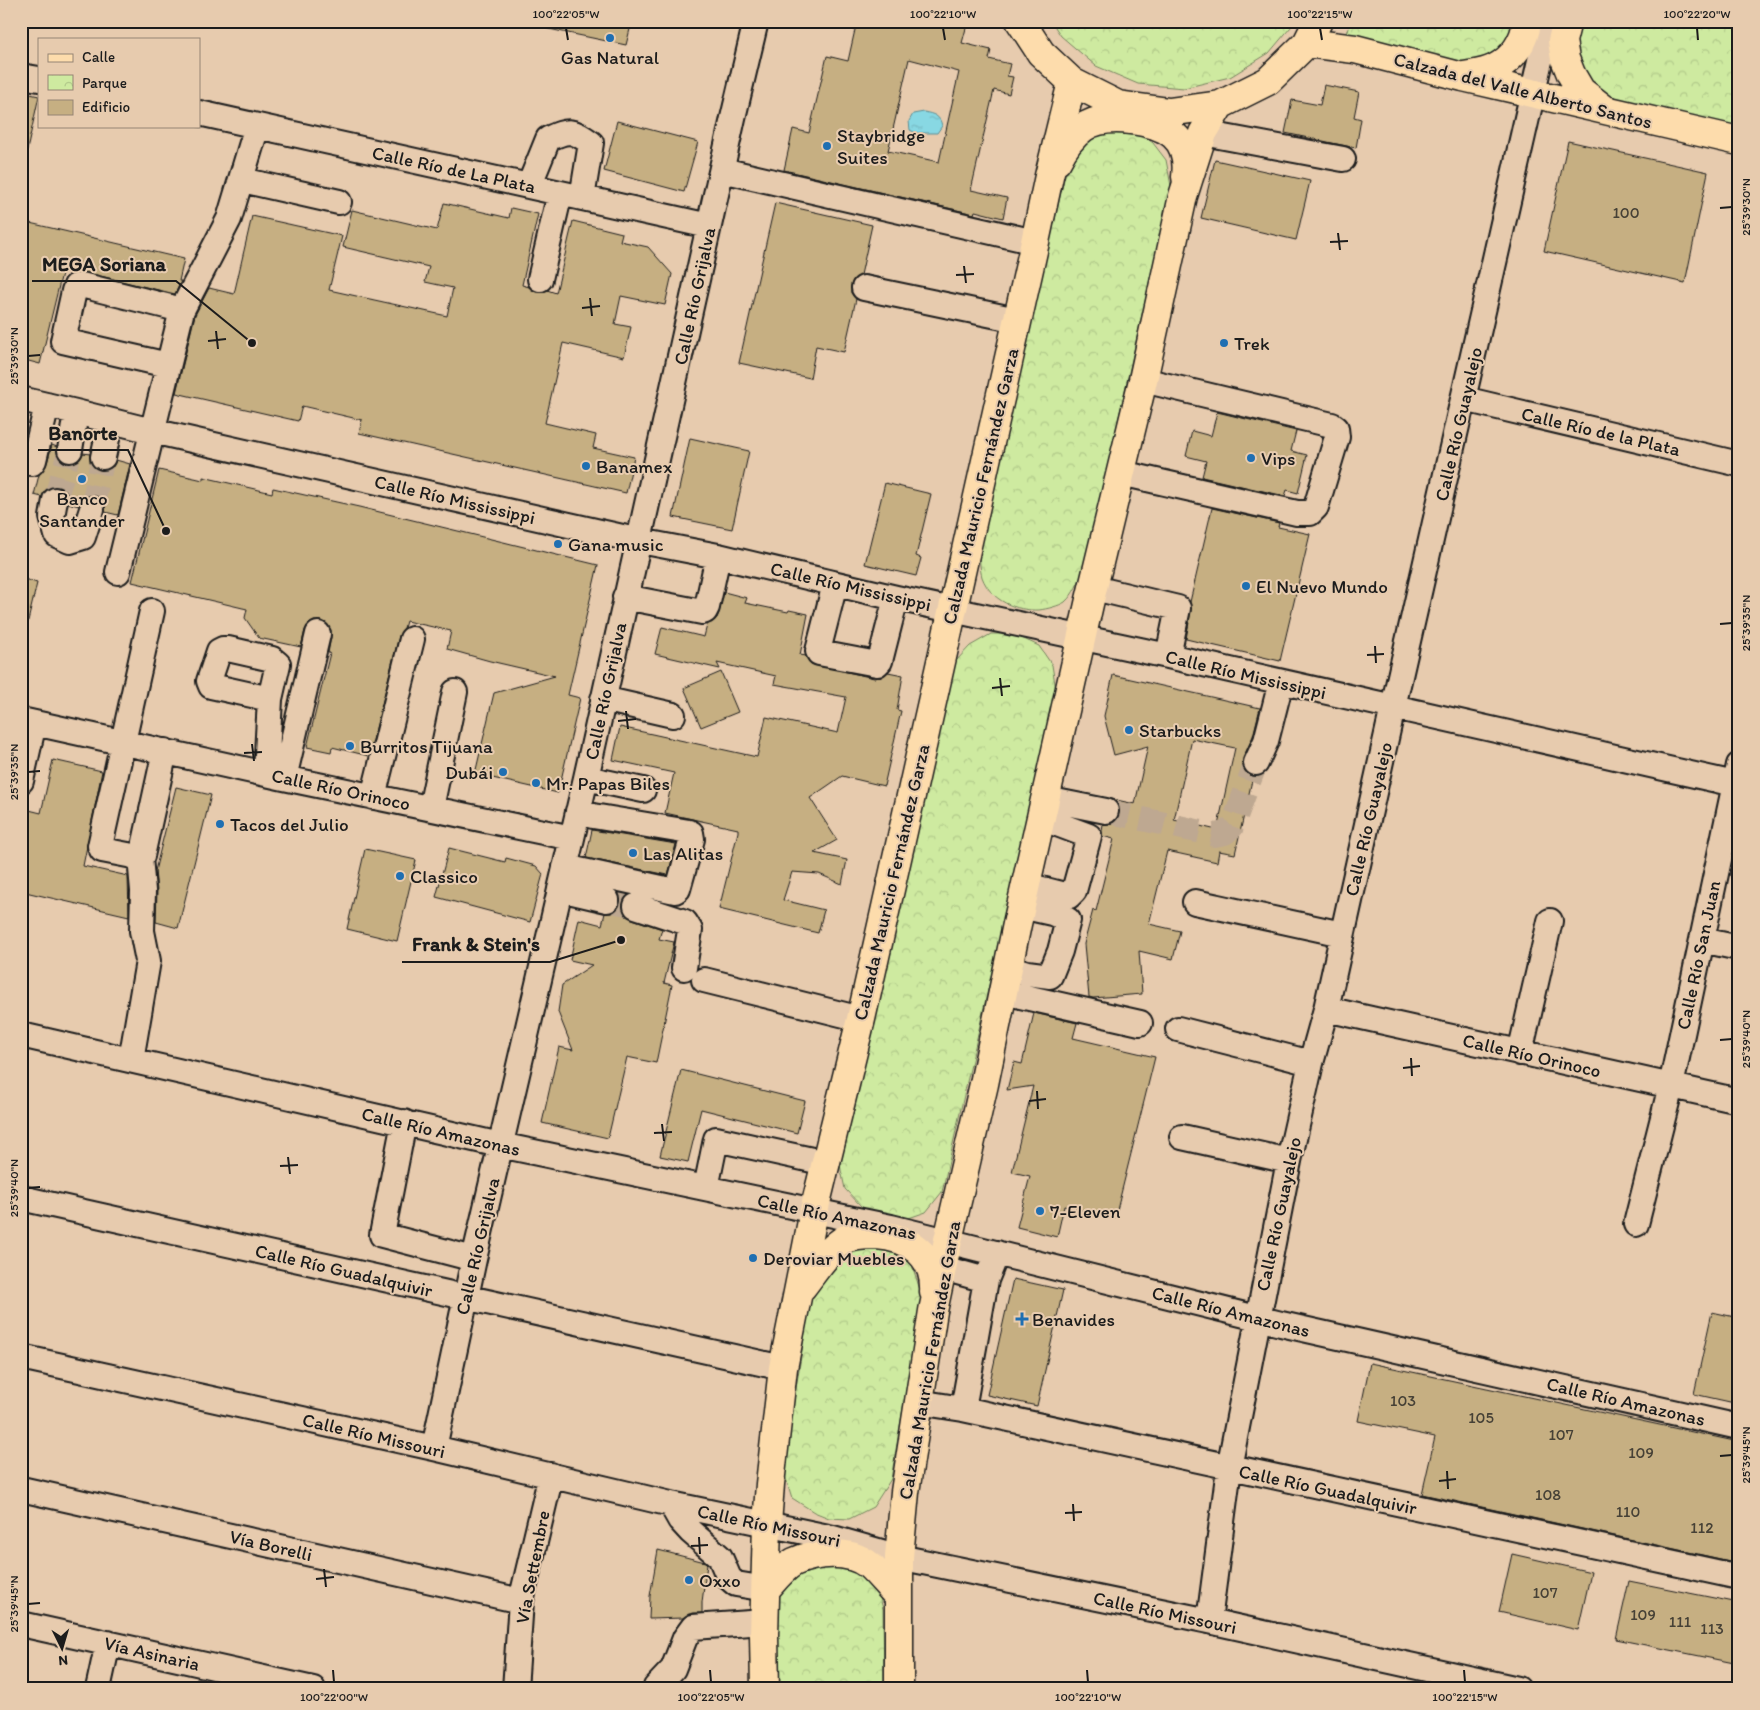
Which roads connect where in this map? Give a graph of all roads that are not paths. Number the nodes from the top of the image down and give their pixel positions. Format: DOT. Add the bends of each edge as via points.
graph roads {
  1 [pos="756,21"];
  2 [pos="1020,21"];
  3 [pos="1527,21"];
  4 [pos="1549,21"];
  5 [pos="1567,21"];
  6 [pos="1313,32"];
  7 [pos="21,76"];
  8 [pos="1463,77"];
  9 [pos="38,79"];
  10 [pos="1072,82"];
  11 [pos="1534,93"];
  12 [pos="1220,105"];
  13 [pos="1605,110"];
  14 [pos="200,113"];
  15 [pos="257,126"];
  16 [pos="1202,133"];
  17 [pos="1739,141"];
  18 [pos="1343,159"];
  19 [pos="722,170"];
  20 [pos="1049,176"];
  21 [pos="242,180"];
  22 [pos="529,186"];
  23 [pos="571,195"];
  24 [pos="1183,196"];
  25 [pos="339,202"];
  26 [pos="709,226"];
  27 [pos="1035,242"];
  28 [pos="540,279"];
  29 [pos="864,288"];
  30 [pos="182,310"];
  31 [pos="1017,320"];
  32 [pos="168,365"];
  33 [pos="1143,380"];
  34 [pos="21,399"];
  35 [pos="1464,399"];
  36 [pos="46,405"];
  37 [pos="76,412"];
  38 [pos="111,421"];
  39 [pos="152,431"];
  40 [pos="70,450"];
  41 [pos="104,457"];
  42 [pos="21,462"];
  43 [pos="1739,464"];
  44 [pos="1121,473"];
  45 [pos="55,500"];
  46 [pos="92,509"];
  47 [pos="640,541"];
  48 [pos="718,556"];
  49 [pos="118,572"];
  50 [pos="835,584"];
  51 [pos="1094,588"];
  52 [pos="625,597"];
  53 [pos="896,598"];
  54 [pos="953,609"];
  55 [pos="152,611"];
  56 [pos="318,634"];
  57 [pos="1082,637"];
  58 [pos="412,639"];
  59 [pos="1168,656"];
  60 [pos="1282,682"];
  61 [pos="455,692"];
  62 [pos="270,699"];
  63 [pos="603,699"];
  64 [pos="1393,707"];
  65 [pos="673,715"];
  66 [pos="27,722"];
  67 [pos="124,742"];
  68 [pos="165,751"];
  69 [pos="1256,763"];
  70 [pos="275,776"];
  71 [pos="586,778"];
  72 [pos="1737,778"];
  73 [pos="21,781"];
  74 [pos="643,790"];
  75 [pos="372,797"];
  76 [pos="431,808"];
  77 [pos="1044,808"];
  78 [pos="578,811"];
  79 [pos="1106,811"];
  80 [pos="572,838"];
  81 [pos="140,857"];
  82 [pos="563,878"];
  83 [pos="1023,895"];
  84 [pos="607,900"];
  85 [pos="1195,902"];
  86 [pos="636,906"];
  87 [pos="1550,921"];
  88 [pos="1342,934"];
  89 [pos="1702,940"];
  90 [pos="1739,948"];
  91 [pos="684,968"];
  92 [pos="704,980"];
  93 [pos="1005,980"];
  94 [pos="1326,1009"];
  95 [pos="861,1019"];
  96 [pos="1140,1023"];
  97 [pos="1178,1029"];
  98 [pos="21,1035"];
  99 [pos="1520,1052"];
  100 [pos="131,1060"];
  101 [pos="1311,1063"];
  102 [pos="1671,1086"];
  103 [pos="1739,1101"];
  104 [pos="404,1122"];
  105 [pos="1182,1137"];
  106 [pos="500,1144"];
  107 [pos="1289,1161"];
  108 [pos="826,1163"];
  109 [pos="706,1188"];
  110 [pos="21,1198"];
  111 [pos="814,1211"];
  112 [pos="1636,1224"];
  113 [pos="948,1240"];
  114 [pos="997,1253"];
  115 [pos="474,1259"];
  116 [pos="943,1268"];
  117 [pos="986,1280"];
  118 [pos="799,1290"];
  119 [pos="465,1297"];
  120 [pos="933,1311"];
  121 [pos="1257,1318"];
  122 [pos="21,1357"];
  123 [pos="783,1368"];
  124 [pos="918,1402"];
  125 [pos="963,1409"];
  126 [pos="1739,1427"];
  127 [pos="434,1448"];
  128 [pos="1229,1468"];
  129 [pos="551,1475"];
  130 [pos="21,1489"];
  131 [pos="671,1504"];
  132 [pos="767,1524"];
  133 [pos="898,1557"];
  134 [pos="1739,1578"];
  135 [pos="766,1589"];
  136 [pos="898,1596"];
  137 [pos="520,1601"];
  138 [pos="1210,1621"];
  139 [pos="765,1622"];
  140 [pos="21,1624"];
  141 [pos="108,1643"];
  142 [pos="98,1689"];
  143 [pos="313,1689"];
  144 [pos="514,1689"];
  145 [pos="656,1689"];
  146 [pos="765,1689"];
  147 [pos="899,1689"];
  148 [pos="1518,1689"];
  1 -- 19 [label="street, Calle Río Grijalva"];
  2 -- 10 [label="main road" via="1040,53"];
  3 -- 8 [label="main road" via="1526,32 1517,50 1506,61 1494,69"];
  4 -- 11 [label="street, Calle Río Guayalejo"];
  5 -- 13 [label="main road" via="1562,40 1571,74 1581,91"];
  6 -- 8 [label="main road, Calzada del Valle Alberto Santos" via="1354,49"];
  6 -- 12 [label="main road" via="1268,81"];
  7 -- 9 [label="street"];
  8 -- 11 [label="main road, Calzada del Valle Alberto Santos"];
  10 -- 12 [label="main road" via="1127,106 1169,112"];
  10 -- 20 [label="main road, Calzada Mauricio Fernández Garza"];
  11 -- 13 [label="main road, Calzada del Valle Alberto Santos"];
  11 -- 35 [label="street, Calle Río Guayalejo"];
  12 -- 16 [label="main road, Calzada Mauricio Fernández Garza"];
  13 -- 17 [label="main road, Calzada del Valle Alberto Santos"];
  14 -- 15 [label="street, Calle Río de La Plata"];
  15 -- 21 [label="street"];
  15 -- 22 [label="street, Calle Río de La Plata"];
  16 -- 18 [label="street"];
  16 -- 24 [label="main road, Calzada Mauricio Fernández Garza"];
  19 -- 26 [label="street, Calle Río Grijalva"];
  19 -- 27 [label="street"];
  20 -- 24 [label="main road" via="1072,139 1092,123 1115,118 1149,122 1171,132 1186,156"];
  20 -- 27 [label="main road, Calzada Mauricio Fernández Garza"];
  21 -- 25 [label="street"];
  21 -- 30 [label="street" via="229,219"];
  22 -- 23 [label="street, Calle Río de La Plata"];
  22 -- 23 [label="street" via="548,139 560,133 576,132 591,143"];
  23 -- 26 [label="street, Calle Río de La Plata"];
  23 -- 28 [label="street"];
  24 -- 33 [label="main road, Calzada Mauricio Fernández Garza"];
  26 -- 47 [label="street, Calle Río Grijalva"];
  27 -- 31 [label="main road, Calzada Mauricio Fernández Garza"];
  29 -- 31 [label="street"];
  30 -- 32 [label="street"];
  30 -- 32 [label="street" via="80,286 76,286 74,291 63,342"];
  31 -- 54 [label="main road, Calzada Mauricio Fernández Garza"];
  32 -- 39 [label="street"];
  33 -- 44 [label="main road, Calzada Mauricio Fernández Garza"];
  33 -- 44 [label="street" via="1332,424 1337,437 1316,507 1310,513 1297,513"];
  34 -- 36 [label="street, Calle Río Mississippi"];
  35 -- 43 [label="street, Calle Río de la Plata"];
  35 -- 64 [label="street, Calle Río Guayalejo"];
  36 -- 37 [label="street, Calle Río Mississippi"];
  36 -- 42 [label="street" via="34,460 32,463"];
  37 -- 38 [label="street, Calle Río Mississippi"];
  37 -- 40 [label="street"];
  38 -- 39 [label="street, Calle Río Mississippi"];
  38 -- 41 [label="street"];
  39 -- 47 [label="street, Calle Río Mississippi"];
  39 -- 49 [label="street"];
  44 -- 51 [label="main road, Calzada Mauricio Fernández Garza"];
  45 -- 46 [label="street" via="52,517 57,535 70,541 83,536"];
  47 -- 48 [label="street, Calle Río Mississippi"];
  47 -- 52 [label="street, Calle Río Grijalva"];
  48 -- 50 [label="street, Calle Río Mississippi"];
  48 -- 52 [label="street" via="705,611"];
  50 -- 53 [label="street, Calle Río Mississippi"];
  50 -- 53 [label="street" via="819,653 877,664"];
  51 -- 57 [label="main road, Calzada Mauricio Fernández Garza"];
  51 -- 59 [label="street" via="1178,608"];
  52 -- 63 [label="street, Calle Río Grijalva"];
  53 -- 54 [label="street, Calle Río Mississippi"];
  54 -- 57 [label="street, Calle Río Mississippi"];
  54 -- 95 [label="main road, Calzada Mauricio Fernández Garza"];
  55 -- 67 [label="street"];
  56 -- 70 [label="street"];
  57 -- 59 [label="street, Calle Río Mississippi"];
  57 -- 77 [label="main road, Calzada Mauricio Fernández Garza"];
  58 -- 75 [label="street"];
  59 -- 60 [label="street, Calle Río Mississippi"];
  60 -- 64 [label="street, Calle Río Mississippi"];
  60 -- 69 [label="street" via="1266,741"];
  61 -- 76 [label="street"];
  62 -- 70 [label="street"];
  63 -- 65 [label="street"];
  63 -- 71 [label="street, Calle Río Grijalva"];
  64 -- 72 [label="street, Calle Río Mississippi"];
  64 -- 88 [label="street, Calle Río Guayalejo"];
  66 -- 67 [label="street, Calle Río Orinoco"];
  66 -- 73 [label="street"];
  67 -- 68 [label="street, Calle Río Orinoco"];
  67 -- 81 [label="street" via="100,848"];
  68 -- 70 [label="street, Calle Río Orinoco"];
  68 -- 81 [label="street"];
  70 -- 75 [label="street, Calle Río Orinoco"];
  71 -- 74 [label="street"];
  71 -- 78 [label="street, Calle Río Grijalva"];
  72 -- 89 [label="street, Calle Río San Juan"];
  75 -- 76 [label="street, Calle Río Orinoco"];
  76 -- 80 [label="street, Calle Río Orinoco"];
  77 -- 79 [label="street"];
  77 -- 83 [label="main road, Calzada Mauricio Fernández Garza"];
  77 -- 83 [label="street" via="1089,836 1074,891 1069,896"];
  78 -- 80 [label="street, Calle Río Grijalva"];
  78 -- 82 [label="street" via="689,832 692,839 678,889 675,890"];
  80 -- 82 [label="street, Calle Río Grijalva"];
  81 -- 100 [label="street" via="142,930 148,962"];
  82 -- 84 [label="street"];
  82 -- 106 [label="street, Calle Río Grijalva"];
  83 -- 93 [label="main road, Calzada Mauricio Fernández Garza"];
  83 -- 93 [label="street" via="1052,914 1068,920 1050,976 1027,973"];
  85 -- 88 [label="street"];
  86 -- 91 [label="street" via="685,922 690,930"];
  87 -- 99 [label="street"];
  88 -- 94 [label="street, Calle Río Guayalejo"];
  89 -- 90 [label="street"];
  89 -- 102 [label="street, Calle Río San Juan"];
  92 -- 95 [label="street"];
  93 -- 96 [label="street"];
  93 -- 113 [label="main road, Calzada Mauricio Fernández Garza"];
  94 -- 99 [label="street, Calle Río Orinoco"];
  94 -- 101 [label="street, Calle Río Guayalejo"];
  95 -- 108 [label="main road, Calzada Mauricio Fernández Garza"];
  97 -- 101 [label="street"];
  98 -- 100 [label="street, Calle Río Amazonas"];
  99 -- 102 [label="street, Calle Río Orinoco"];
  100 -- 104 [label="street, Calle Río Amazonas"];
  101 -- 107 [label="street, Calle Río Guayalejo"];
  102 -- 103 [label="street, Calle Río Orinoco"];
  102 -- 112 [label="street, Calle Río San Juan"];
  104 -- 106 [label="street, Calle Río Amazonas"];
  104 -- 115 [label="street" via="382,1235"];
  105 -- 107 [label="street"];
  106 -- 109 [label="street, Calle Río Amazonas"];
  106 -- 115 [label="street, Calle Río Grijalva"];
  107 -- 121 [label="street, Calle Río Guayalejo"];
  108 -- 109 [label="street" via="716,1139"];
  108 -- 111 [label="main road, Calzada Mauricio Fernández Garza"];
  109 -- 111 [label="street, Calle Río Amazonas"];
  110 -- 119 [label="street, Calle Río Guadalquivir"];
  111 -- 113 [label="street, Calle Río Amazonas"];
  111 -- 118 [label="main road, Calzada Mauricio Fernández Garza"];
  113 -- 114 [label="street, Calle Río Amazonas"];
  113 -- 116 [label="main road, Calzada Mauricio Fernández Garza"];
  114 -- 117 [label="street"];
  114 -- 121 [label="street, Calle Río Amazonas"];
  115 -- 119 [label="street, Calle Río Grijalva"];
  116 -- 117 [label="street"];
  116 -- 120 [label="main road, Calzada Mauricio Fernández Garza"];
  117 -- 125 [label="street"];
  118 -- 120 [label="main road" via="844,1240 862,1235 889,1236 905,1241 930,1264 935,1280"];
  118 -- 123 [label="main road, Calzada Mauricio Fernández Garza"];
  119 -- 123 [label="street, Calle Río Guadalquivir"];
  119 -- 127 [label="street, Calle Río Grijalva"];
  120 -- 124 [label="main road, Calzada Mauricio Fernández Garza"];
  121 -- 126 [label="street, Calle Río Amazonas"];
  121 -- 128 [label="street, Calle Río Guayalejo"];
  122 -- 127 [label="street, Calle Río Missouri"];
  123 -- 132 [label="main road, Calzada Mauricio Fernández Garza"];
  124 -- 125 [label="street, Calle Río Guadalquivir"];
  124 -- 133 [label="main road, Calzada Mauricio Fernández Garza"];
  125 -- 128 [label="street, Calle Río Guadalquivir"];
  127 -- 129 [label="street, Calle Río Missouri"];
  128 -- 134 [label="street, Calle Río Guadalquivir"];
  128 -- 138 [label="street, Calle Río Guayalejo"];
  129 -- 131 [label="street, Calle Río Missouri"];
  129 -- 137 [label="street, Vía Settembre"];
  130 -- 137 [label="street, Vía Borelli"];
  131 -- 132 [label="street, Calle Río Missouri"];
  131 -- 135 [label="street" via="691,1532 720,1557 729,1578 736,1584"];
  132 -- 133 [label="street, Calle Río Missouri" via="833,1538"];
  132 -- 135 [label="main road, Calzada Mauricio Fernández Garza"];
  133 -- 136 [label="main road, Calzada Mauricio Fernández Garza"];
  133 -- 138 [label="street, Calle Río Missouri"];
  135 -- 136 [label="main road" via="795,1562 822,1553 853,1556 868,1564"];
  135 -- 139 [label="main road, Calzada Mauricio Fernández Garza"];
  136 -- 147 [label="main road, Calzada Mauricio Fernández Garza"];
  137 -- 144 [label="street, Vía Settembre"];
  138 -- 148 [label="street, Calle Río Missouri"];
  139 -- 145 [label="street" via="693,1627 673,1669"];
  139 -- 146 [label="main road, Calzada Mauricio Fernández Garza"];
  140 -- 141 [label="street, Vía Asinaria"];
  141 -- 142 [label="street"];
  141 -- 143 [label="street, Vía Asinaria"];
}
